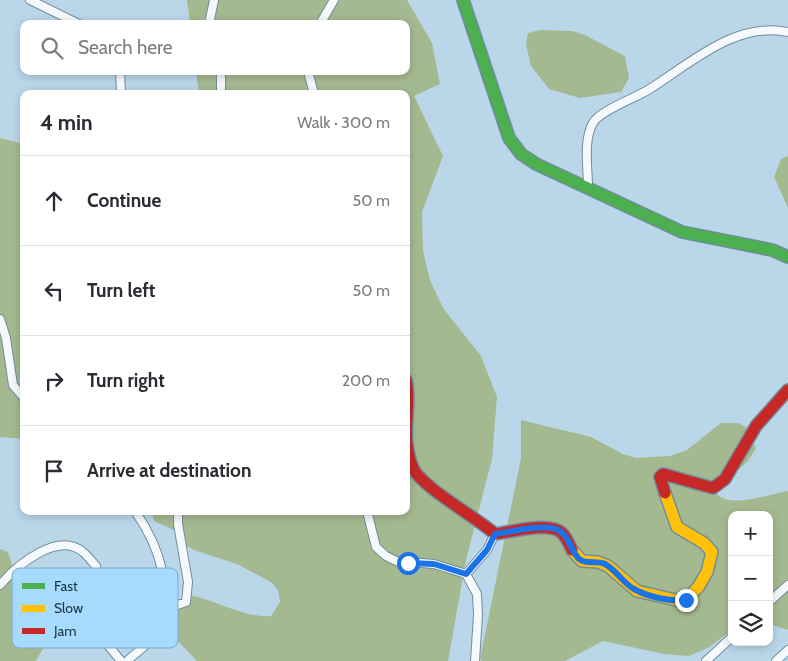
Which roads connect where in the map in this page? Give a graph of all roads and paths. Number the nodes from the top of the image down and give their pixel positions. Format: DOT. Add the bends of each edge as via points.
graph roads {
  1 [pos="30,0"];
  2 [pos="214,0"];
  3 [pos="334,0"];
  4 [pos="463,0"];
  5 [pos="71,20"];
  6 [pos="210,20"];
  7 [pos="322,20"];
  8 [pos="788,32"];
  9 [pos="120,75"];
  10 [pos="221,75"];
  11 [pos="309,75"];
  12 [pos="122,90"];
  13 [pos="221,90"];
  14 [pos="313,90"];
  15 [pos="588,187"];
  16 [pos="788,257"];
  17 [pos="0,319"];
  18 [pos="788,390"];
  19 [pos="20,393"];
  20 [pos="410,455"];
  21 [pos="137,515"];
  22 [pos="178,515"];
  23 [pos="368,515"];
  24 [pos="495,534"];
  25 [pos="19,568"];
  26 [pos="96,568"];
  27 [pos="161,568"];
  28 [pos="12,574"];
  29 [pos="466,574"];
  30 [pos="0,585"];
  31 [pos="788,585"];
  32 [pos="770,601"];
  33 [pos="178,605"];
  34 [pos="728,641"];
  35 [pos="110,648"];
  36 [pos="142,648"];
  37 [pos="788,650"];
  38 [pos="121,661"];
  39 [pos="127,661"];
  40 [pos="475,661"];
  41 [pos="706,661"];
  42 [pos="776,661"];
  1 -- 5 [label="street"];
  2 -- 6 [label="street"];
  3 -- 7 [label="street"];
  4 -- 15 [label="street" via="509,138 521,154 536,164"];
  8 -- 15 [label="street" via="760,30 735,37 691,60 648,90 594,121 588,132"];
  9 -- 12 [label="street"];
  10 -- 13 [label="street"];
  11 -- 14 [label="street"];
  15 -- 16 [label="street" via="682,232 772,250"];
  17 -- 19 [label="street" via="13,385"];
  18 -- 24 [label="street" via="756,426 725,479 717,486 693,484 663,474 660,477 676,527 712,552 712,562 686,600 674,602 633,589 602,562 582,561 564,534 556,529"];
  20 -- 24 [label="street" via="414,470 424,482"];
  21 -- 27 [label="street" via="155,545"];
  22 -- 33 [label="street" via="188,582 186,602"];
  23 -- 29 [label="street" via="376,547 386,556 408,563 453,568"];
  24 -- 29 [label="street" via="487,550"];
  25 -- 26 [label="street" via="49,547 68,545 82,551"];
  28 -- 30 [label="street"];
  29 -- 40 [label="street" via="476,594"];
  31 -- 32 [label="street"];
  34 -- 41 [label="street"];
  35 -- 38 [label="street"];
  36 -- 39 [label="street"];
  37 -- 42 [label="street"];
}
